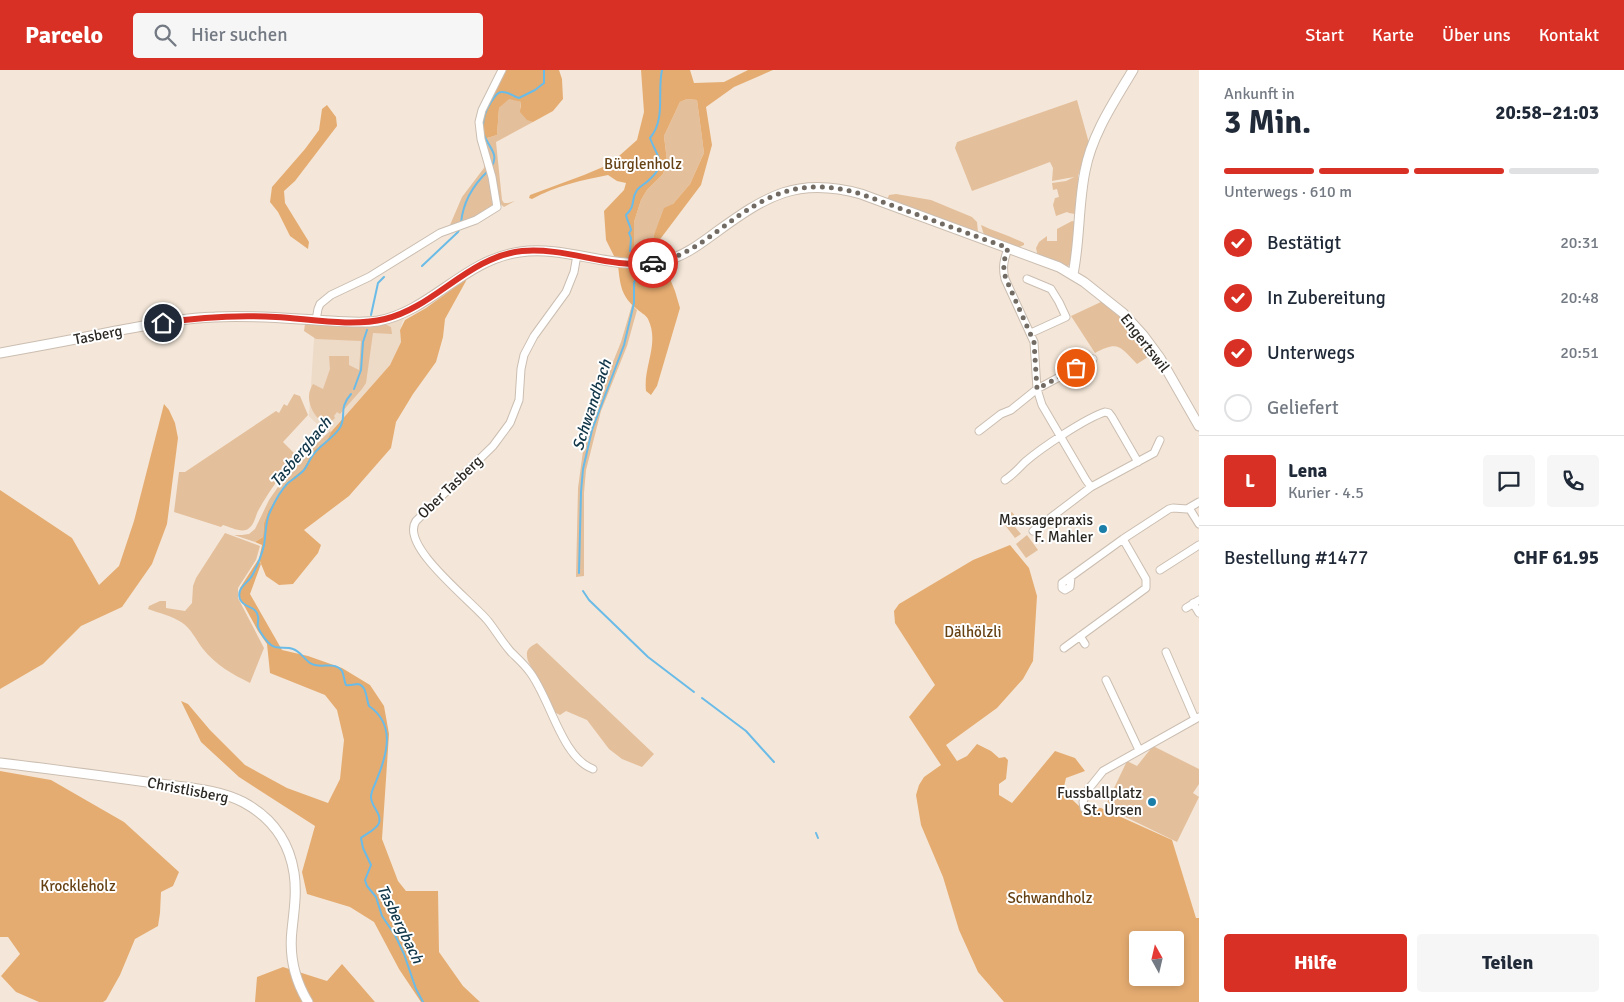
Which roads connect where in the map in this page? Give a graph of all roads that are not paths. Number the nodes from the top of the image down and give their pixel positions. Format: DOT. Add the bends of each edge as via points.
graph roads {
  1 [pos="502,70"];
  2 [pos="1133,70"];
  3 [pos="1008,248"];
  4 [pos="577,256"];
  5 [pos="645,264"];
  6 [pos="1074,274"];
  7 [pos="1027,279"];
  8 [pos="316,320"];
  9 [pos="1031,332"];
  10 [pos="0,353"];
  11 [pos="1093,359"];
  12 [pos="1037,389"];
  13 [pos="1199,426"];
  14 [pos="979,431"];
  15 [pos="1060,436"];
  16 [pos="1160,440"];
  17 [pos="1138,462"];
  18 [pos="1005,480"];
  19 [pos="1092,487"];
  20 [pos="1199,502"];
  21 [pos="1189,508"];
  22 [pos="1199,524"];
  23 [pos="1033,531"];
  24 [pos="1123,539"];
  25 [pos="1199,545"];
  26 [pos="1160,570"];
  27 [pos="1071,577"];
  28 [pos="1196,602"];
  29 [pos="1186,608"];
  30 [pos="1199,613"];
  31 [pos="1080,636"];
  32 [pos="1085,644"];
  33 [pos="1064,648"];
  34 [pos="1166,652"];
  35 [pos="1106,680"];
  36 [pos="1197,718"];
  37 [pos="1139,750"];
  38 [pos="0,763"];
  39 [pos="593,769"];
  40 [pos="1084,808"];
  41 [pos="308,1002"];
  1 -- 8 [label="street" via="479,122 499,208 427,241 369,277 331,295 320,304"];
  2 -- 6 [label="main road" via="1091,148 1085,169"];
  3 -- 5 [label="main road, Engertswil" via="842,188 802,187 761,201 681,254"];
  3 -- 6 [label="main road, Engertswil"];
  3 -- 9 [label="street" via="1002,268"];
  4 -- 5 [label="main road, Tasberg"];
  4 -- 8 [label="main road, Tasberg" via="536,251 506,254 482,264 394,317 362,322"];
  4 -- 39 [label="street, Ober Tasberg" via="566,292 524,355 519,400 510,423 493,446 416,521 412,531 432,566 484,616 529,671 568,744 579,760"];
  6 -- 13 [label="main road, Engertswil" via="1123,313 1143,335"];
  7 -- 9 [label="street" via="1051,289 1066,318"];
  8 -- 10 [label="main road, Tasberg" via="251,316 201,318"];
  9 -- 12 [label="street" via="1036,355"];
  11 -- 12 [label="street"];
  12 -- 14 [label="street"];
  12 -- 15 [label="street" via="1042,405"];
  15 -- 17 [label="street" via="1108,412"];
  15 -- 18 [label="street"];
  15 -- 19 [label="street"];
  16 -- 17 [label="street" via="1155,452"];
  17 -- 19 [label="street"];
  19 -- 23 [label="street"];
  20 -- 21 [label="street"];
  21 -- 22 [label="street"];
  21 -- 24 [label="street" via="1173,508"];
  24 -- 27 [label="street"];
  24 -- 31 [label="street" via="1146,579 1147,587"];
  25 -- 26 [label="street"];
  28 -- 29 [label="street"];
  28 -- 30 [label="street"];
  31 -- 32 [label="street"];
  31 -- 33 [label="street"];
  34 -- 36 [label="street"];
  35 -- 37 [label="street"];
  36 -- 37 [label="street"];
  37 -- 40 [label="street" via="1100,774 1086,794"];
  38 -- 41 [label="main road, Christlisberg" via="216,793 237,800 264,816 284,839 293,864 296,894 291,958"];
}
